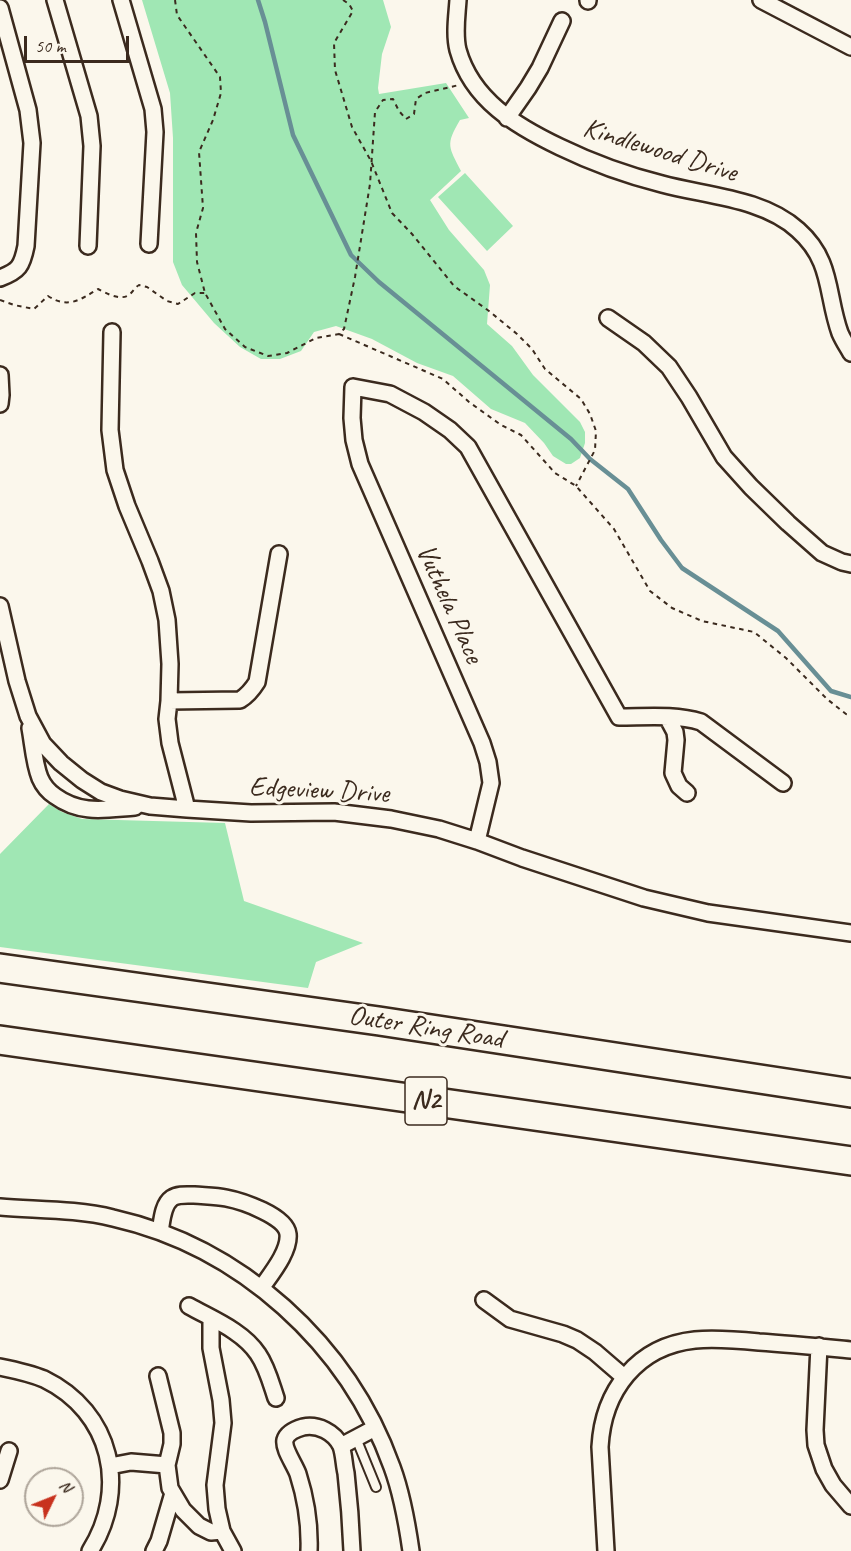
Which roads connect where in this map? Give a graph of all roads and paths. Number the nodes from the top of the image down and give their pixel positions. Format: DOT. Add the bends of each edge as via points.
graph roads {
  1 [pos="55,0"];
  2 [pos="121,0"];
  3 [pos="176,0"];
  4 [pos="344,0"];
  5 [pos="458,0"];
  6 [pos="761,0"];
  7 [pos="0,8"];
  8 [pos="562,21"];
  9 [pos="851,47"];
  10 [pos="473,81"];
  11 [pos="507,118"];
  12 [pos="371,161"];
  13 [pos="148,244"];
  14 [pos="88,246"];
  15 [pos="0,278"];
  16 [pos="205,293"];
  17 [pos="0,300"];
  18 [pos="608,318"];
  19 [pos="112,332"];
  20 [pos="339,334"];
  21 [pos="851,353"];
  22 [pos="0,375"];
  23 [pos="0,404"];
  24 [pos="576,486"];
  25 [pos="279,554"];
  26 [pos="851,564"];
  27 [pos="0,606"];
  28 [pos="169,701"];
  29 [pos="851,715"];
  30 [pos="28,716"];
  31 [pos="666,717"];
  32 [pos="783,783"];
  33 [pos="687,793"];
  34 [pos="150,806"];
  35 [pos="187,809"];
  36 [pos="477,841"];
  37 [pos="851,933"];
  38 [pos="0,968"];
  39 [pos="0,1040"];
  40 [pos="851,1093"];
  41 [pos="851,1161"];
  42 [pos="0,1208"];
  43 [pos="160,1232"];
  44 [pos="262,1287"];
  45 [pos="484,1300"];
  46 [pos="189,1306"];
  47 [pos="212,1319"];
  48 [pos="819,1346"];
  49 [pos="851,1350"];
  50 [pos="0,1367"];
  51 [pos="158,1376"];
  52 [pos="624,1377"];
  53 [pos="276,1398"];
  54 [pos="375,1428"];
  55 [pos="356,1438"];
  56 [pos="341,1446"];
  57 [pos="9,1451"];
  58 [pos="110,1466"];
  59 [pos="167,1466"];
  60 [pos="0,1480"];
  61 [pos="376,1487"];
  62 [pos="172,1493"];
  63 [pos="851,1506"];
  64 [pos="222,1531"];
  65 [pos="90,1551"];
  66 [pos="154,1551"];
  67 [pos="233,1551"];
  68 [pos="309,1551"];
  69 [pos="352,1551"];
  70 [pos="411,1551"];
  71 [pos="606,1551"];
  1 -- 14 [label="street" via="89,116 92,146"];
  2 -- 13 [label="street" via="153,109"];
  3 -- 16 [label="path" via="177,15 220,77 221,93 199,152 203,208 196,233 197,262"];
  4 -- 12 [label="path" via="353,11 334,43 335,70 352,127"];
  5 -- 10 [label="street, Kindlewood Drive" via="458,49"];
  6 -- 9 [label="street"];
  7 -- 15 [label="street" via="28,110 32,143 22,263 16,271"];
  8 -- 11 [label="street" via="540,68"];
  10 -- 11 [label="street, Kindlewood Drive"];
  10 -- 12 [label="path" via="425,93 416,99 414,114 406,119 393,99 383,100 375,112"];
  11 -- 21 [label="street, Kindlewood Drive" via="609,169 778,214 816,250 826,273 840,334"];
  12 -- 20 [label="path" via="356,273 344,329"];
  12 -- 24 [label="path" via="392,213 454,286 517,334 545,369 581,399 596,431 595,450"];
  16 -- 17 [label="path" via="195,293 178,304 139,285 125,297 98,289 64,304 48,296 34,309"];
  16 -- 20 [label="path" via="225,329 245,347 268,356"];
  18 -- 26 [label="street" via="644,343 669,367 724,457 751,487 822,553"];
  19 -- 28 [label="street" via="110,430 115,470 161,591 167,620"];
  20 -- 24 [label="path" via="443,379 469,402 521,435 555,473"];
  22 -- 23 [label="street"];
  24 -- 29 [label="path" via="614,529 650,591 672,608 702,621 754,632 827,699"];
  25 -- 28 [label="street" via="253,689 240,700"];
  27 -- 30 [label="street, Edgeview Drive"];
  28 -- 35 [label="street" via="170,743"];
  30 -- 34 [label="street, Edgeview Drive" via="43,744 82,780 101,792"];
  30 -- 34 [label="street" via="40,779 49,792 74,807 89,810"];
  31 -- 32 [label="street" via="701,722"];
  31 -- 33 [label="street" via="676,740 672,773"];
  31 -- 36 [label="street, Vuthela Place" via="619,717 468,447 424,412 390,394 354,387 352,418 360,464 488,762 491,783"];
  34 -- 35 [label="street, Edgeview Drive"];
  35 -- 36 [label="street, Edgeview Drive" via="334,812 391,819"];
  36 -- 37 [label="street, Edgeview Drive" via="644,898 708,913"];
  38 -- 40 [label="highway, Outer Ring Road"];
  39 -- 41 [label="highway, N2"];
  42 -- 43 [label="street" via="111,1217"];
  43 -- 44 [label="street" via="225,1263"];
  43 -- 44 [label="street" via="166,1205 178,1195 227,1198 275,1218 286,1228 287,1246"];
  44 -- 54 [label="street" via="323,1346"];
  45 -- 52 [label="street" via="510,1319 577,1340"];
  46 -- 47 [label="street"];
  47 -- 53 [label="street" via="232,1330 258,1353"];
  47 -- 64 [label="street" via="211,1348 223,1423 215,1485"];
  48 -- 49 [label="street"];
  48 -- 52 [label="street" via="695,1340 660,1350"];
  48 -- 63 [label="street" via="816,1445 833,1485"];
  50 -- 58 [label="street" via="43,1379 70,1396 99,1432"];
  51 -- 59 [label="street" via="172,1433"];
  52 -- 71 [label="street" via="610,1398 601,1432"];
  54 -- 55 [label="street"];
  54 -- 70 [label="street" via="395,1477"];
  55 -- 56 [label="street"];
  55 -- 61 [label="lane"];
  56 -- 68 [label="street" via="332,1434 313,1426 293,1431 284,1442 304,1495"];
  56 -- 69 [label="street"];
  57 -- 60 [label="street"];
  58 -- 59 [label="street" via="131,1462"];
  58 -- 65 [label="street" via="109,1508"];
  59 -- 62 [label="street"];
  62 -- 64 [label="street" via="198,1526 211,1532"];
  62 -- 66 [label="street"];
  64 -- 67 [label="street"];
}
